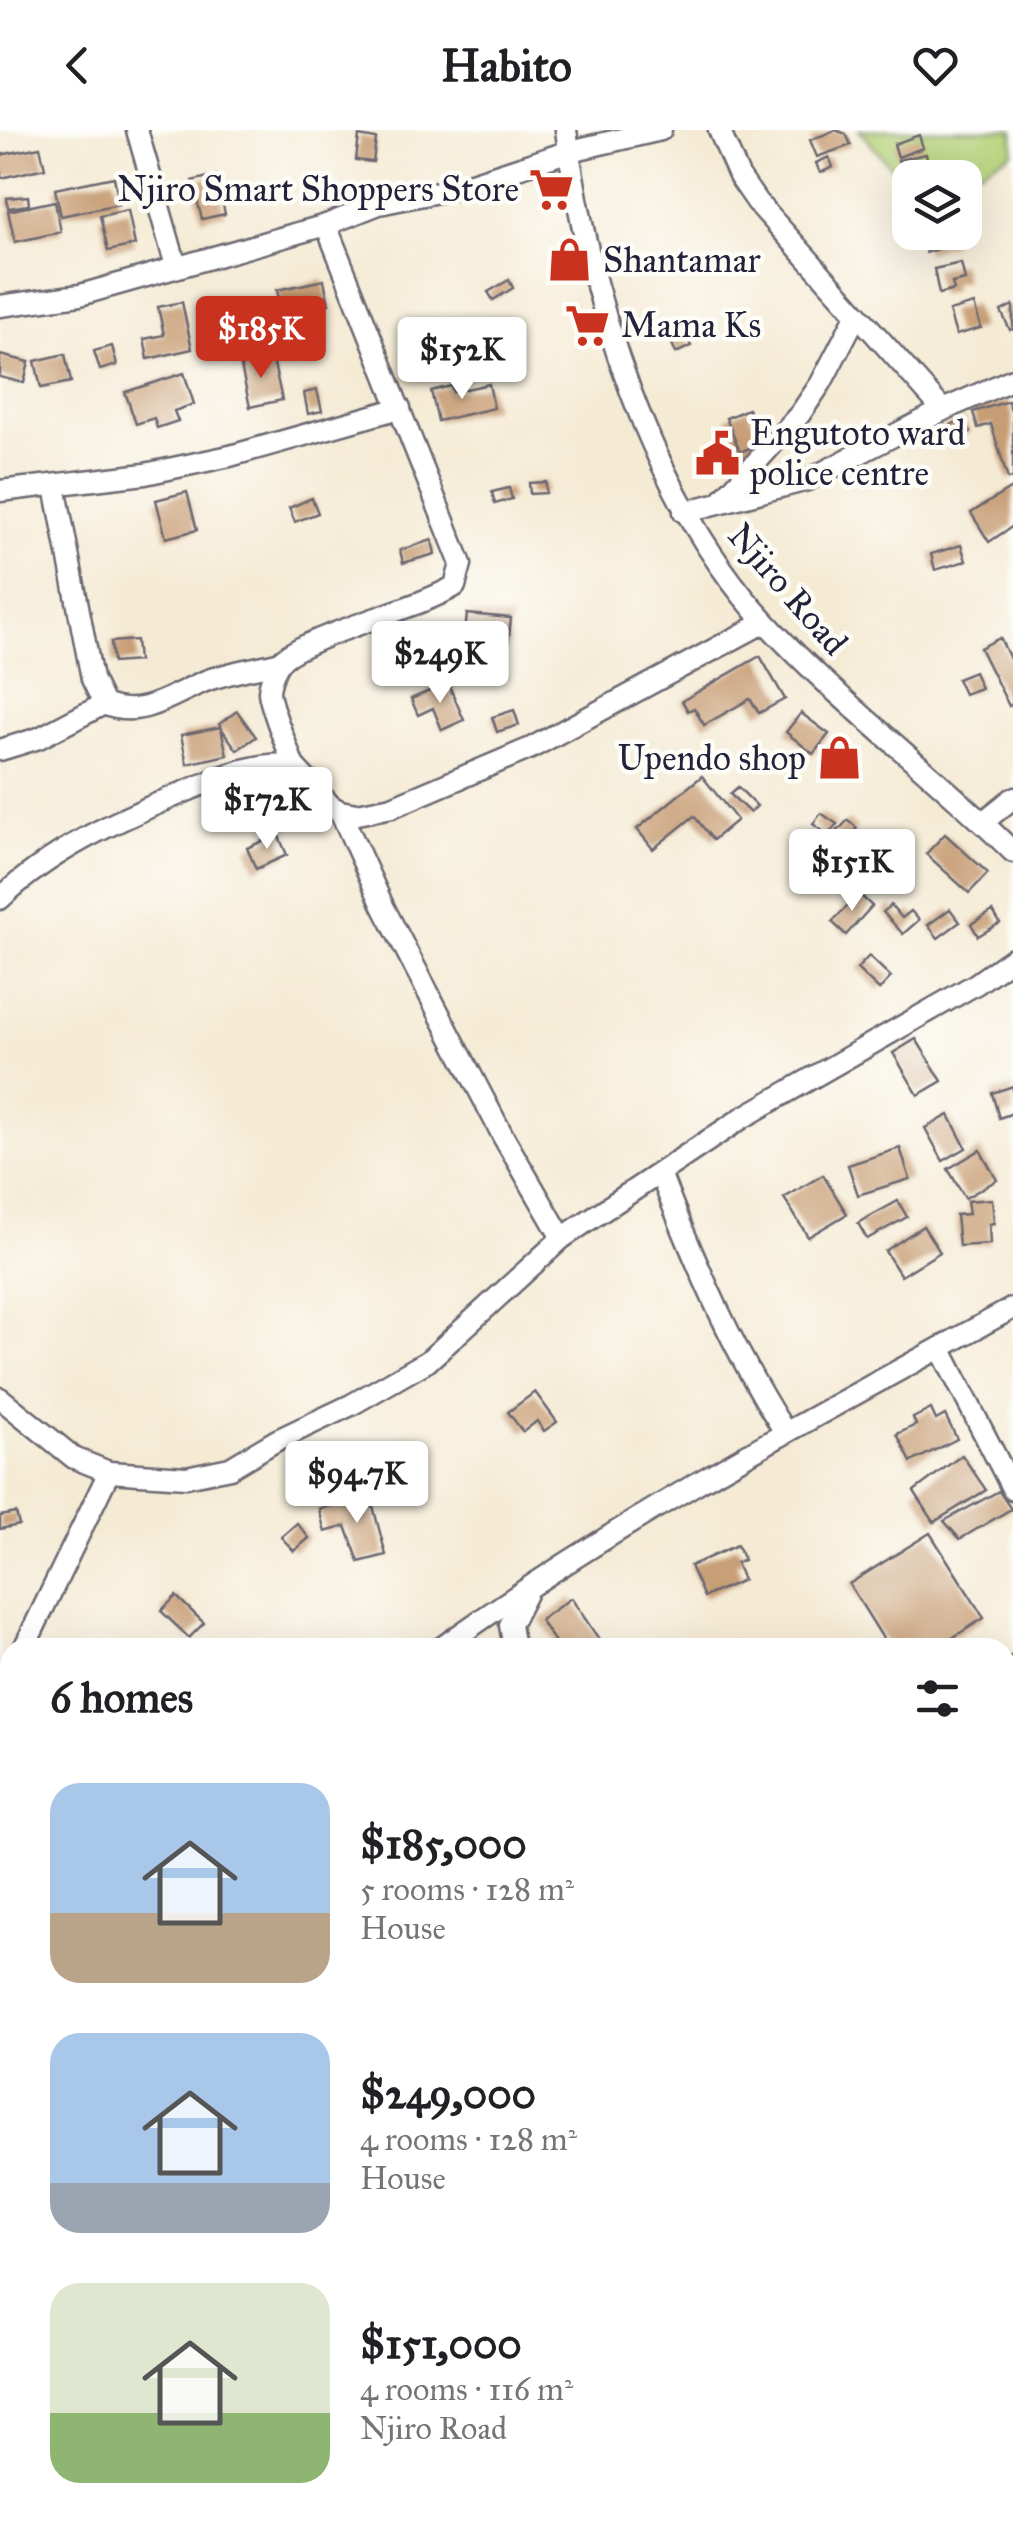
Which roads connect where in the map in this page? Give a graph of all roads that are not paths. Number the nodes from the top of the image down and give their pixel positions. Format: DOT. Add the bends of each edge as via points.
graph roads {
  1 [pos="138,130"];
  2 [pos="661,130"];
  3 [pos="719,130"];
  4 [pos="568,140"];
  5 [pos="326,225"];
  6 [pos="176,266"];
  7 [pos="0,306"];
  8 [pos="857,314"];
  9 [pos="1013,379"];
  10 [pos="400,408"];
  11 [pos="943,410"];
  12 [pos="55,486"];
  13 [pos="0,491"];
  14 [pos="720,502"];
  15 [pos="684,512"];
  16 [pos="765,622"];
  17 [pos="278,663"];
  18 [pos="104,704"];
  19 [pos="0,750"];
  20 [pos="294,765"];
  21 [pos="1013,798"];
  22 [pos="340,811"];
  23 [pos="983,822"];
  24 [pos="1013,852"];
  25 [pos="0,898"];
  26 [pos="1013,958"];
  27 [pos="660,1173"];
  28 [pos="562,1238"];
  29 [pos="1013,1308"];
  30 [pos="940,1348"];
  31 [pos="0,1398"];
  32 [pos="786,1432"];
  33 [pos="109,1472"];
  34 [pos="1013,1490"];
  35 [pos="528,1590"];
  36 [pos="29,1638"];
  37 [pos="457,1638"];
  38 [pos="512,1638"];
  1 -- 6 [label="street"];
  2 -- 4 [label="street"];
  3 -- 8 [label="street" via="756,202"];
  4 -- 5 [label="street" via="482,182 395,200"];
  4 -- 15 [label="street, Njiro Road" via="624,372"];
  5 -- 6 [label="street"];
  5 -- 10 [label="street"];
  6 -- 7 [label="street" via="80,296"];
  8 -- 11 [label="street"];
  8 -- 14 [label="street" via="800,414"];
  9 -- 11 [label="street"];
  10 -- 12 [label="street" via="230,456"];
  10 -- 17 [label="street" via="460,564 455,586"];
  11 -- 14 [label="street" via="808,480"];
  12 -- 13 [label="street"];
  12 -- 18 [label="street" via="92,679"];
  14 -- 15 [label="street"];
  15 -- 16 [label="street, Njiro Road" via="718,567"];
  16 -- 22 [label="street" via="531,748 446,786 392,808"];
  16 -- 23 [label="street, Njiro Road"];
  17 -- 18 [label="street" via="212,679 144,708"];
  17 -- 20 [label="street" via="269,691"];
  18 -- 19 [label="street"];
  20 -- 22 [label="street"];
  20 -- 25 [label="street" via="242,768 103,826"];
  21 -- 23 [label="street"];
  22 -- 28 [label="street" via="384,908"];
  23 -- 24 [label="street, Njiro Road"];
  26 -- 27 [label="street"];
  27 -- 28 [label="street"];
  27 -- 32 [label="street" via="754,1384"];
  28 -- 33 [label="street" via="450,1344 351,1406 230,1468 186,1477"];
  29 -- 30 [label="street"];
  30 -- 32 [label="street"];
  30 -- 34 [label="street"];
  31 -- 33 [label="street" via="74,1458"];
  32 -- 35 [label="street" via="600,1540"];
  33 -- 36 [label="street"];
  35 -- 37 [label="street"];
  35 -- 38 [label="street" via="510,1625"];
}
